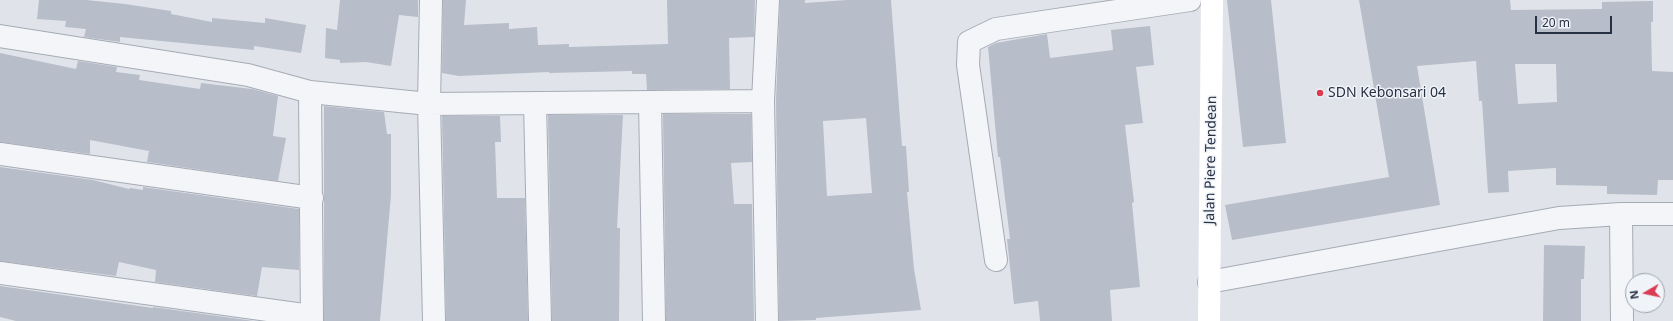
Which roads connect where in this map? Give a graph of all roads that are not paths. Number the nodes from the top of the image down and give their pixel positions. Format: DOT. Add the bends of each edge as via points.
graph roads {
  1 [pos="431,0"];
  2 [pos="768,0"];
  3 [pos="1190,0"];
  4 [pos="1212,0"];
  5 [pos="0,36"];
  6 [pos="310,92"];
  7 [pos="763,101"];
  8 [pos="650,102"];
  9 [pos="534,103"];
  10 [pos="429,104"];
  11 [pos="0,154"];
  12 [pos="312,198"];
  13 [pos="1621,214"];
  14 [pos="1673,214"];
  15 [pos="996,260"];
  16 [pos="0,273"];
  17 [pos="1209,282"];
  18 [pos="311,319"];
  19 [pos="434,321"];
  20 [pos="540,321"];
  21 [pos="654,321"];
  22 [pos="767,321"];
  23 [pos="1209,321"];
  24 [pos="1622,321"];
  1 -- 10 [label="street"];
  2 -- 7 [label="street"];
  3 -- 15 [label="street" via="996,29 969,42 968,65"];
  4 -- 17 [label="street, Jalan Piere Tendean"];
  5 -- 6 [label="street" via="248,75"];
  6 -- 10 [label="street"];
  6 -- 12 [label="street"];
  7 -- 8 [label="street"];
  7 -- 22 [label="street"];
  8 -- 9 [label="street"];
  8 -- 21 [label="street"];
  9 -- 10 [label="street"];
  9 -- 20 [label="street"];
  10 -- 19 [label="street"];
  11 -- 12 [label="street"];
  12 -- 18 [label="street"];
  13 -- 14 [label="street"];
  13 -- 17 [label="street" via="1559,218"];
  13 -- 24 [label="street"];
  16 -- 18 [label="street"];
  17 -- 23 [label="street, Jalan Piere Tendean"];
}
